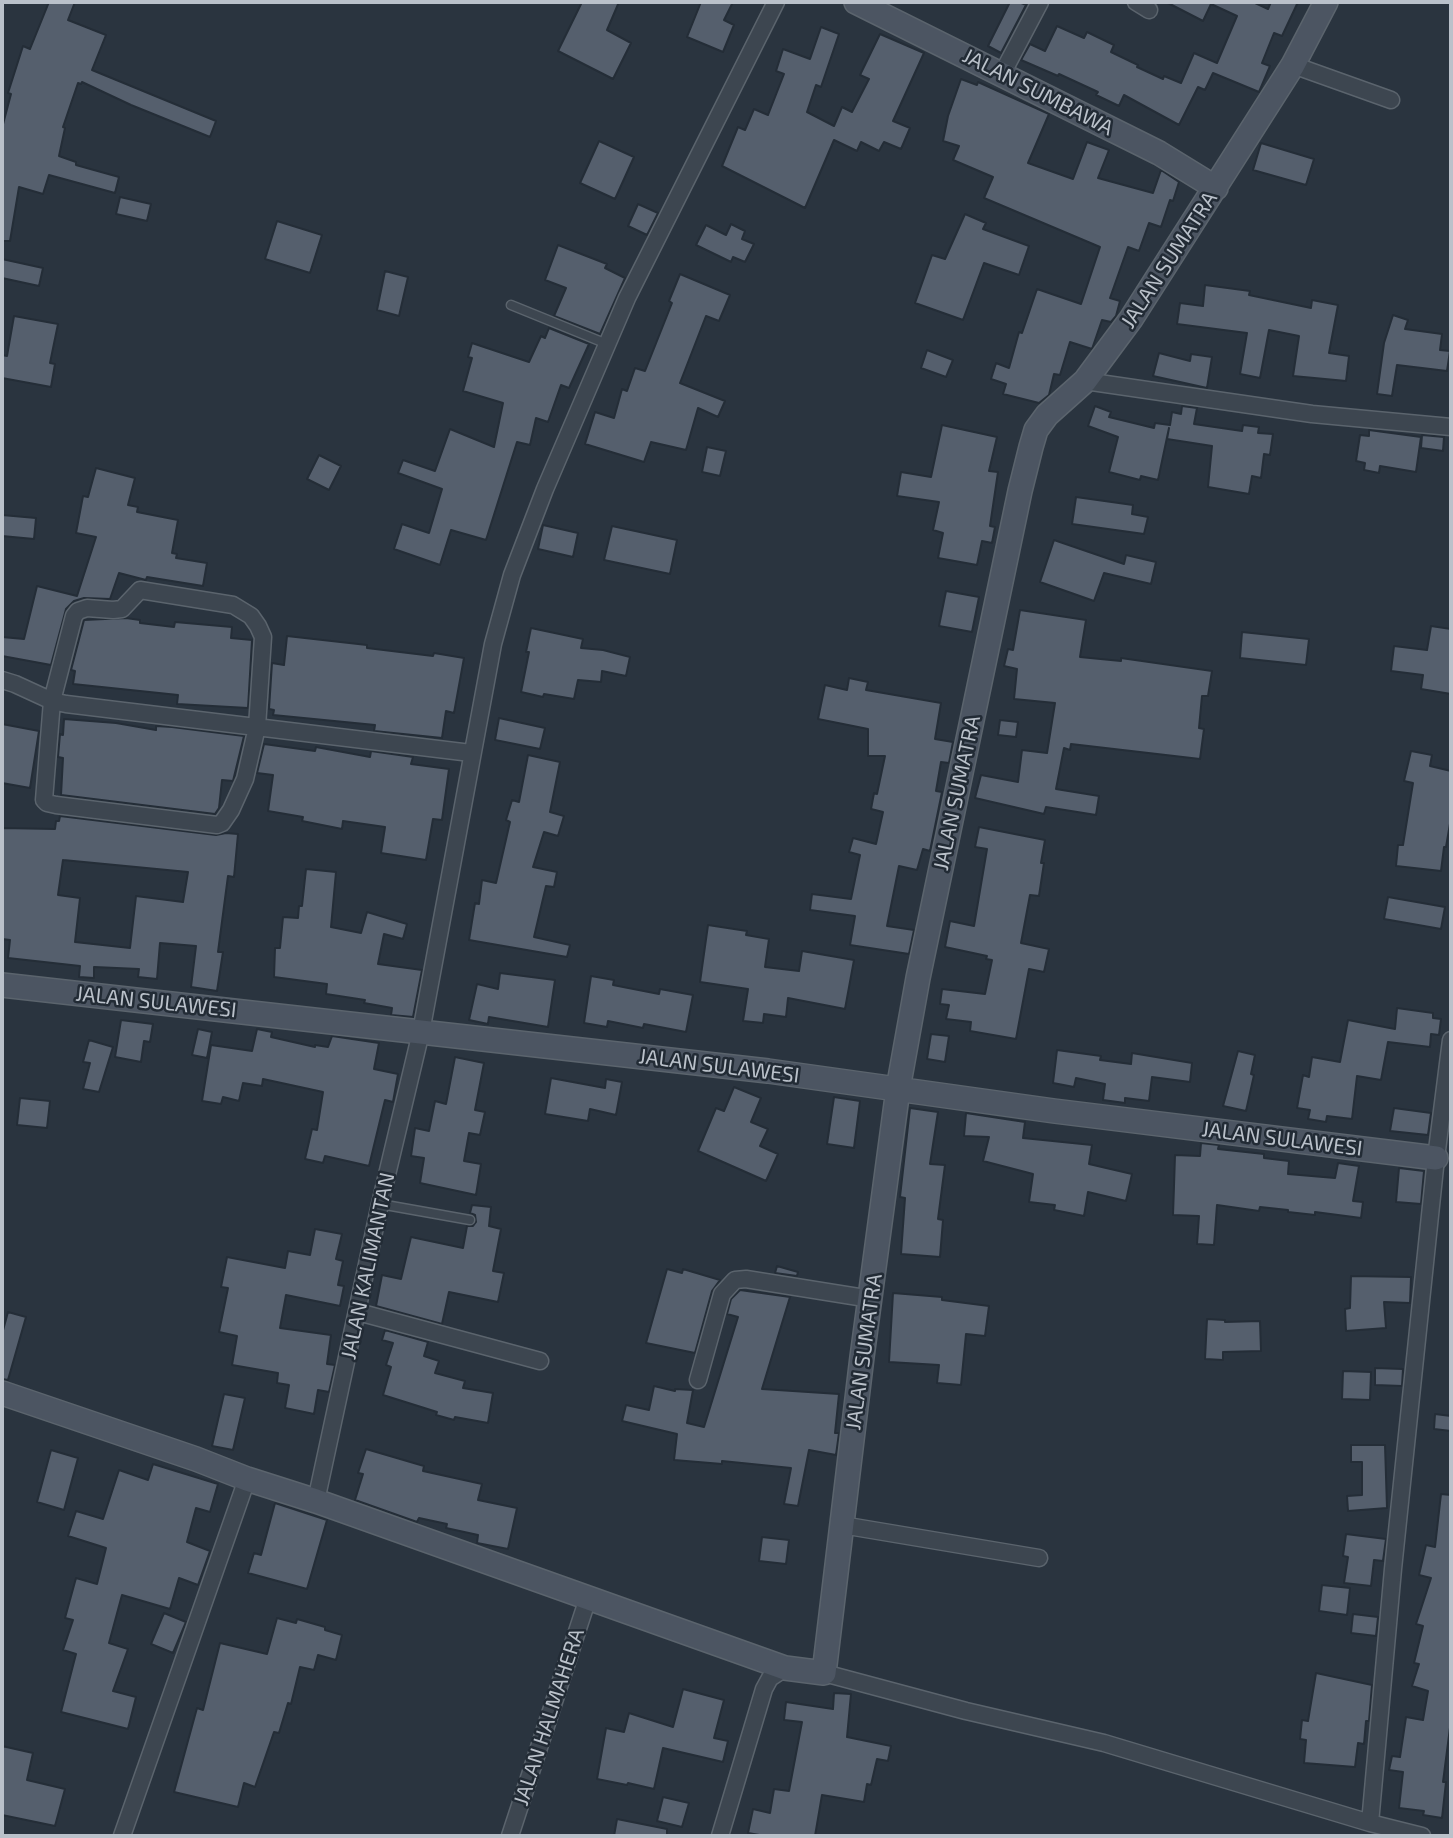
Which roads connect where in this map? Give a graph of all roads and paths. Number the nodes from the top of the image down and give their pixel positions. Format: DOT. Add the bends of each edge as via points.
graph roads {
  1 [pos="775,2"];
  2 [pos="856,2"];
  3 [pos="1040,2"];
  4 [pos="1326,2"];
  5 [pos="1293,65"];
  6 [pos="1002,74"];
  7 [pos="1391,100"];
  8 [pos="1216,188"];
  9 [pos="511,305"];
  10 [pos="607,344"];
  11 [pos="1085,380"];
  12 [pos="1451,427"];
  13 [pos="2,680"];
  14 [pos="52,701"];
  15 [pos="257,727"];
  16 [pos="471,753"];
  17 [pos="2,985"];
  18 [pos="421,1032"];
  19 [pos="1451,1040"];
  20 [pos="898,1089"];
  21 [pos="1444,1158"];
  22 [pos="380,1204"];
  23 [pos="470,1220"];
  24 [pos="871,1299"];
  25 [pos="358,1311"];
  26 [pos="540,1361"];
  27 [pos="698,1380"];
  28 [pos="2,1393"];
  29 [pos="247,1479"];
  30 [pos="316,1501"];
  31 [pos="842,1525"];
  32 [pos="1039,1558"];
  33 [pos="588,1598"];
  34 [pos="785,1668"];
  35 [pos="824,1673"];
  36 [pos="1370,1823"];
  37 [pos="122,1836"];
  38 [pos="510,1836"];
  39 [pos="720,1836"];
  40 [pos="1422,1836"];
  1 -- 10 [label="street, JALAN KALIMANTAN"];
  2 -- 6 [label="street, JALAN SUMBAWA"];
  3 -- 6 [label="street"];
  4 -- 5 [label="street, JALAN SUMATRA"];
  5 -- 7 [label="street"];
  5 -- 8 [label="street, JALAN SUMATRA"];
  6 -- 8 [label="street, JALAN SUMBAWA" via="1159,153"];
  8 -- 11 [label="street, JALAN SUMATRA" via="1131,319"];
  9 -- 10 [label="lane"];
  10 -- 16 [label="street, JALAN KALIMANTAN" via="512,575"];
  11 -- 12 [label="street" via="1312,414"];
  11 -- 20 [label="street, JALAN SUMATRA" via="1047,415 1031,447"];
  13 -- 14 [label="street"];
  14 -- 15 [label="street"];
  14 -- 15 [label="street" via="45,802 211,826 222,823 241,791"];
  14 -- 15 [label="street" via="78,611 122,609 144,590 219,601 251,616 263,637"];
  15 -- 16 [label="street"];
  16 -- 18 [label="street, JALAN KALIMANTAN"];
  17 -- 18 [label="street, JALAN SULAWESI"];
  18 -- 20 [label="street, JALAN SULAWESI"];
  18 -- 22 [label="street, JALAN KALIMANTAN"];
  19 -- 21 [label="street"];
  20 -- 21 [label="street, JALAN SULAWESI"];
  20 -- 24 [label="street, JALAN SUMATRA"];
  21 -- 36 [label="street" via="1393,1569"];
  22 -- 23 [label="lane"];
  22 -- 25 [label="street, JALAN KALIMANTAN"];
  24 -- 27 [label="street" via="735,1280 722,1294"];
  24 -- 31 [label="street, JALAN SUMATRA"];
  25 -- 26 [label="street"];
  25 -- 30 [label="street, JALAN KALIMANTAN"];
  28 -- 29 [label="street"];
  29 -- 30 [label="street"];
  29 -- 37 [label="street"];
  30 -- 33 [label="street"];
  31 -- 32 [label="street"];
  31 -- 35 [label="street, JALAN SUMATRA"];
  33 -- 34 [label="street"];
  33 -- 38 [label="street, JALAN HALMAHERA"];
  34 -- 35 [label="street"];
  34 -- 39 [label="street" via="770,1678 764,1689"];
  35 -- 36 [label="street" via="1104,1743"];
  36 -- 40 [label="street"];
}
